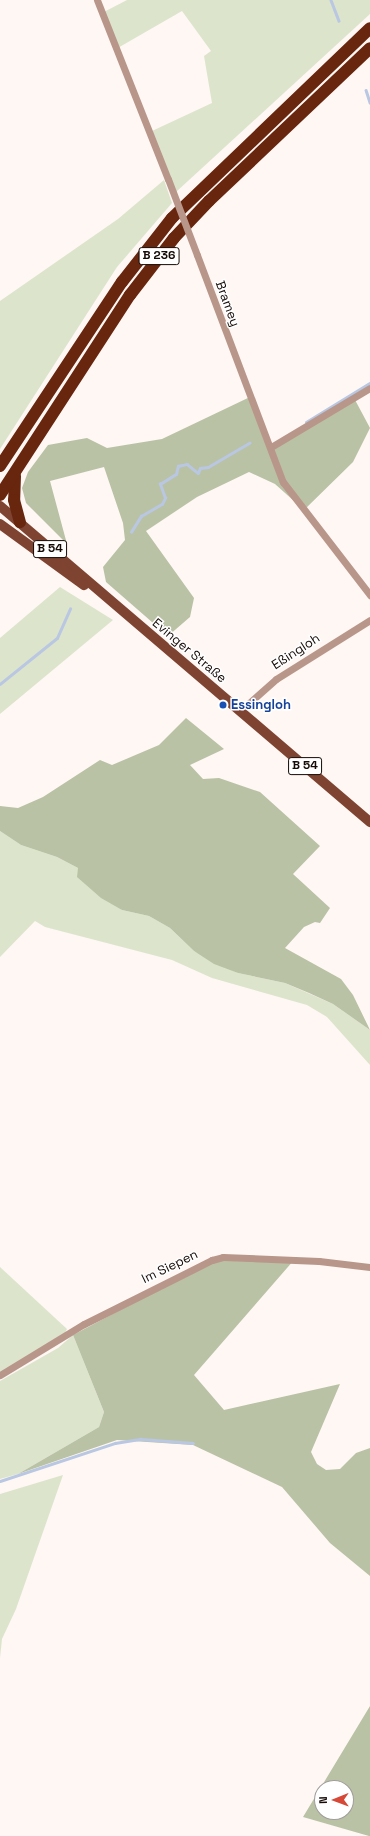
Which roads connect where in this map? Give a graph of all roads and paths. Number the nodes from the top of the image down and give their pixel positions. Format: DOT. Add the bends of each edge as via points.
graph roads {
  1 [pos="97,0"];
  2 [pos="370,28"];
  3 [pos="370,48"];
  4 [pos="370,388"];
  5 [pos="271,447"];
  6 [pos="0,465"];
  7 [pos="16,472"];
  8 [pos="0,495"];
  9 [pos="0,506"];
  10 [pos="20,522"];
  11 [pos="0,524"];
  12 [pos="100,594"];
  13 [pos="370,596"];
  14 [pos="370,620"];
  15 [pos="240,711"];
  16 [pos="370,822"];
  17 [pos="370,1268"];
  18 [pos="0,1375"];
  1 -- 5 [label="street, Bramey, bridge" via="168,179 233,355"];
  2 -- 6 [label="highway, B 236" via="172,218 122,282"];
  3 -- 7 [label="highway, B 236" via="220,190 174,238 104,333"];
  4 -- 5 [label="street"];
  5 -- 13 [label="street, Bramey" via="275,463 289,493"];
  7 -- 8 [label="highway, B 236"];
  7 -- 10 [label="highway" via="13,490"];
  9 -- 10 [label="main road, B 54"];
  10 -- 12 [label="main road, B 54"];
  11 -- 12 [label="main road, B 54" via="70,576"];
  12 -- 15 [label="main road, Evinger Straße / B 54"];
  14 -- 15 [label="street, Eßingloh" via="276,679"];
  15 -- 16 [label="main road, Evinger Straße / B 54"];
  17 -- 18 [label="street, Im Siepen" via="319,1261 222,1257 84,1324"];
}
